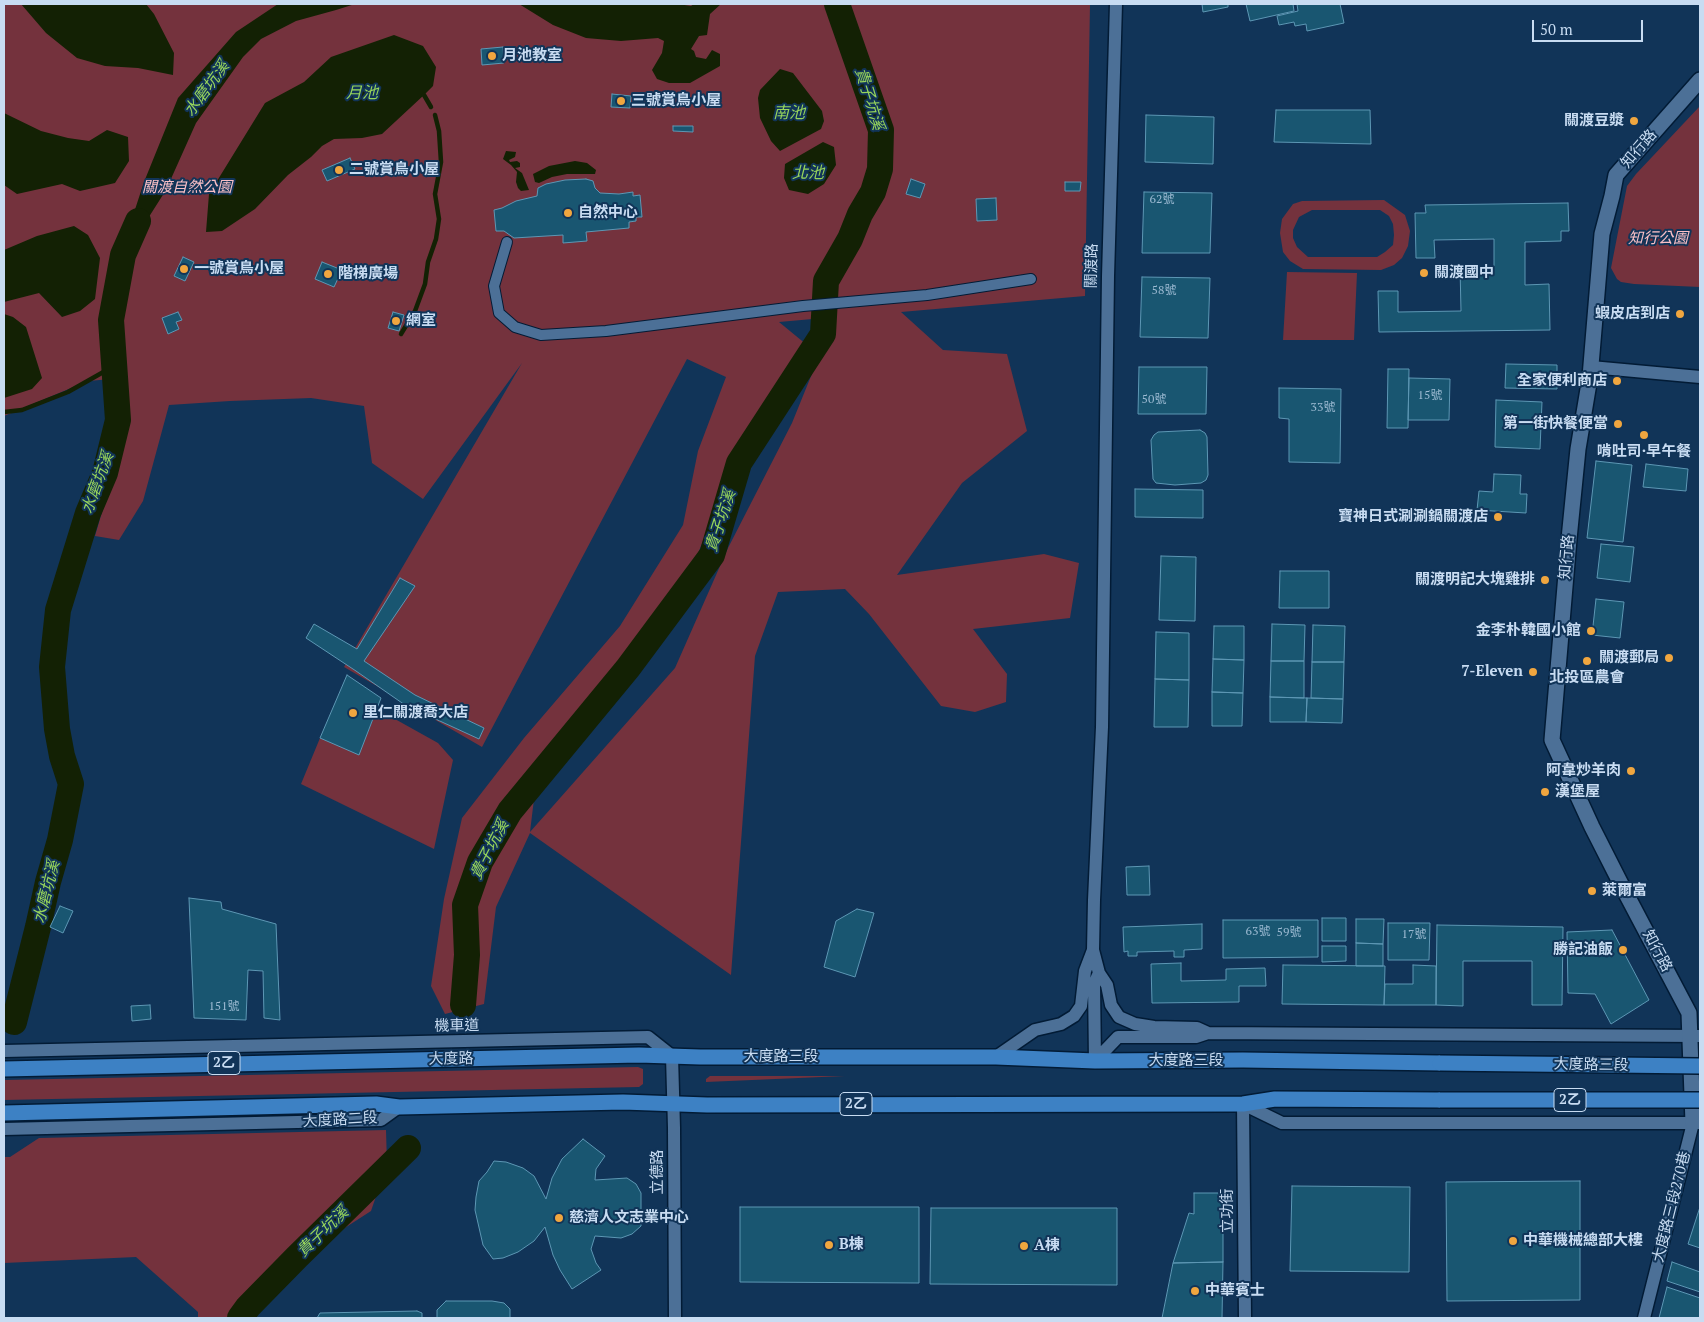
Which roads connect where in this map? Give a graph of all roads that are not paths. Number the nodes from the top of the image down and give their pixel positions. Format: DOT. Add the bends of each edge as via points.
graph roads {
  1 [pos="1116,4"];
  2 [pos="1700,80"];
  3 [pos="507,242"];
  4 [pos="1031,279"];
  5 [pos="1591,367"];
  6 [pos="1700,377"];
  7 [pos="1093,950"];
  8 [pos="1099,973"];
  9 [pos="1208,1033"];
  10 [pos="1696,1036"];
  11 [pos="4,1051"];
  12 [pos="672,1056"];
  13 [pos="996,1056"];
  14 [pos="487,1058"];
  15 [pos="1094,1061"];
  16 [pos="1700,1066"];
  17 [pos="4,1069"];
  18 [pos="1700,1100"];
  19 [pos="672,1104"];
  20 [pos="1243,1104"];
  21 [pos="399,1107"];
  22 [pos="4,1113"];
  23 [pos="1696,1123"];
  24 [pos="4,1129"];
  25 [pos="675,1318"];
  26 [pos="1245,1318"];
  27 [pos="1644,1318"];
  1 -- 7 [label="street, 關渡路" via="1108,266 1102,727"];
  2 -- 5 [label="street, 知行路" via="1616,175 1602,234"];
  3 -- 4 [label="street" via="494,286 499,313 514,326 541,335 606,331 803,306 926,295"];
  5 -- 6 [label="street"];
  5 -- 10 [label="street, 知行路" via="1577,458 1552,740 1622,886 1689,1013"];
  7 -- 8 [label="street"];
  7 -- 13 [label="street" via="1085,971 1081,1006 1074,1016 1061,1024 1035,1030"];
  8 -- 9 [label="street" via="1119,1017 1135,1024 1197,1028"];
  8 -- 15 [label="street" via="1094,984"];
  9 -- 10 [label="street, 大度路三段"];
  9 -- 15 [label="street" via="1196,1038 1118,1037"];
  10 -- 23 [label="street, 大度路三段270巷"];
  11 -- 12 [label="street, 機車道" via="648,1037"];
  12 -- 13 [label="main road, 大度路三段 / 2乙"];
  12 -- 14 [label="main road, 大度路三段 / 2乙"];
  12 -- 19 [label="street, 立德路"];
  13 -- 15 [label="main road, 大度路三段 / 2乙"];
  14 -- 17 [label="main road, 大度路 / 2乙"];
  15 -- 16 [label="main road, 大度路三段 / 2乙, bridge"];
  18 -- 20 [label="main road, 2乙, bridge" via="1275,1099"];
  19 -- 20 [label="main road, 2乙"];
  19 -- 21 [label="main road, 2乙" via="623,1102"];
  19 -- 25 [label="street, 立德路"];
  20 -- 23 [label="street" via="1282,1123"];
  20 -- 26 [label="street, 立功街"];
  21 -- 22 [label="main road, 大度路二段 / 2乙" via="376,1104"];
  21 -- 24 [label="street, 大度路二段" via="381,1120"];
  23 -- 27 [label="street, 大度路三段270巷"];
}
